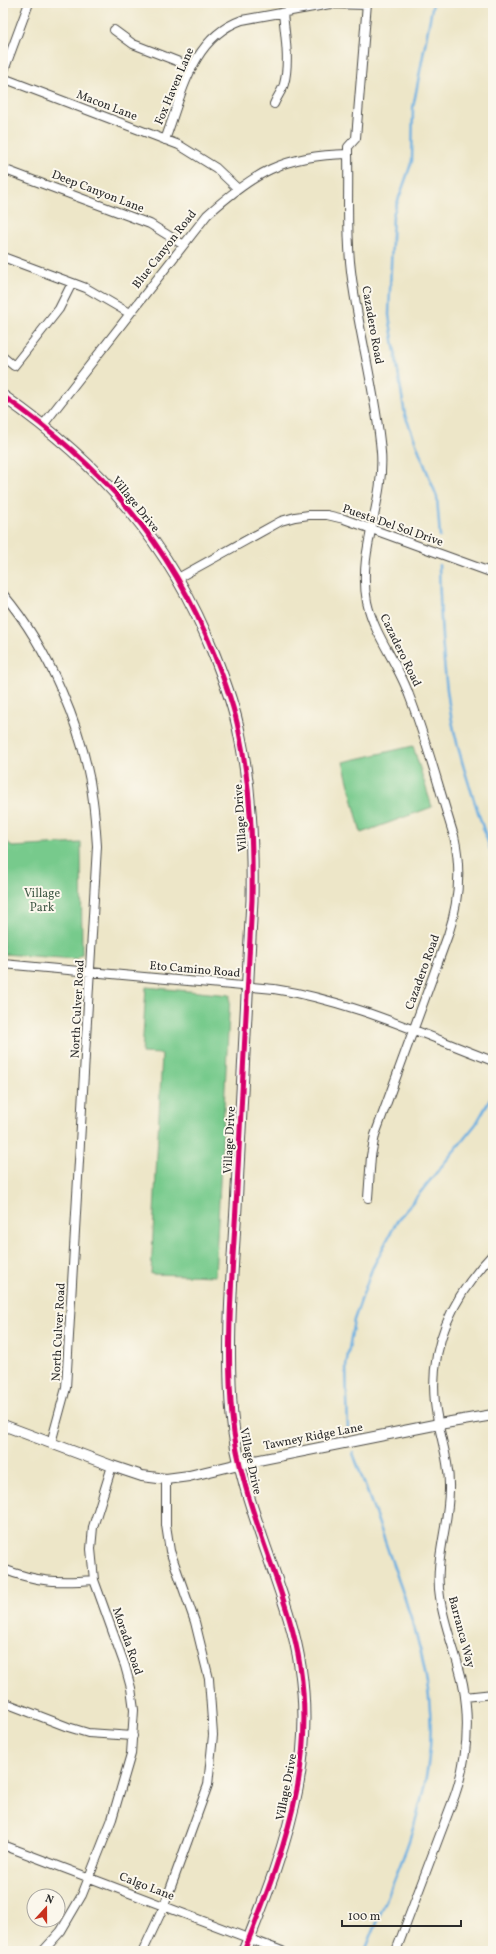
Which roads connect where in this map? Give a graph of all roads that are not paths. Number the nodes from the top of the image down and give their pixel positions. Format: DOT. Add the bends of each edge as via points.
graph roads {
  1 [pos="29,3"];
  2 [pos="367,4"];
  3 [pos="282,13"];
  4 [pos="114,30"];
  5 [pos="192,67"];
  6 [pos="3,73"];
  7 [pos="3,78"];
  8 [pos="274,104"];
  9 [pos="165,140"];
  10 [pos="348,154"];
  11 [pos="3,169"];
  12 [pos="237,188"];
  13 [pos="182,244"];
  14 [pos="3,257"];
  15 [pos="72,283"];
  16 [pos="129,313"];
  17 [pos="3,357"];
  18 [pos="3,396"];
  19 [pos="43,425"];
  20 [pos="370,529"];
  21 [pos="493,573"];
  22 [pos="178,578"];
  23 [pos="3,594"];
  24 [pos="3,964"];
  25 [pos="91,972"];
  26 [pos="248,986"];
  27 [pos="414,1031"];
  28 [pos="493,1061"];
  29 [pos="368,1198"];
  30 [pos="493,1254"];
  31 [pos="493,1416"];
  32 [pos="439,1424"];
  33 [pos="3,1425"];
  34 [pos="51,1443"];
  35 [pos="239,1464"];
  36 [pos="112,1466"];
  37 [pos="166,1479"];
  38 [pos="3,1569"];
  39 [pos="94,1580"];
  40 [pos="493,1694"];
  41 [pos="465,1697"];
  42 [pos="3,1702"];
  43 [pos="133,1736"];
  44 [pos="3,1845"];
  45 [pos="90,1877"];
  46 [pos="164,1906"];
  47 [pos="249,1938"];
  48 [pos="43,1951"];
  49 [pos="143,1951"];
  50 [pos="244,1951"];
  51 [pos="282,1951"];
  52 [pos="396,1951"];
  1 -- 6 [label="street"];
  2 -- 3 [label="street, Fox Haven Lane" via="330,4"];
  2 -- 10 [label="street, Cazadero Road" via="356,138 348,147"];
  3 -- 5 [label="street, Fox Haven Lane" via="230,24 203,47"];
  3 -- 8 [label="street" via="285,75 284,84"];
  4 -- 5 [label="street" via="133,44"];
  5 -- 9 [label="street, Fox Haven Lane"];
  7 -- 9 [label="street, Macon Lane"];
  9 -- 12 [label="street, Macon Lane" via="199,156"];
  10 -- 12 [label="street, Blue Canyon Road" via="284,163 257,175"];
  10 -- 20 [label="street, Cazadero Road" via="351,272 381,452 380,482"];
  11 -- 13 [label="street, Deep Canyon Lane" via="139,219"];
  12 -- 13 [label="street, Blue Canyon Road" via="206,214"];
  13 -- 16 [label="street, Blue Canyon Road"];
  14 -- 15 [label="street"];
  15 -- 16 [label="street"];
  15 -- 17 [label="street" via="59,309 14,366"];
  16 -- 19 [label="street, Blue Canyon Road"];
  18 -- 19 [label="main road, Village Drive"];
  19 -- 22 [label="main road, Village Drive" via="93,469 122,500 159,548"];
  20 -- 21 [label="street, Puesta Del Sol Drive"];
  20 -- 22 [label="street, Puesta Del Sol Drive" via="327,515 295,517 268,527"];
  20 -- 27 [label="street, Cazadero Road" via="365,573 370,614 410,696 454,836 459,865 459,893 454,918"];
  22 -- 26 [label="main road, Village Drive" via="205,633 226,685 239,731 251,811 253,847"];
  23 -- 25 [label="street, North Culver Road" via="27,628 63,695 76,726 86,765 93,800 97,846"];
  24 -- 25 [label="street, Eto Camino Road"];
  25 -- 26 [label="street, Eto Camino Road"];
  25 -- 34 [label="street, North Culver Road" via="66,1388"];
  26 -- 27 [label="street, Eto Camino Road" via="300,992"];
  26 -- 35 [label="main road, Village Drive" via="229,1331 232,1419"];
  27 -- 28 [label="street, Eto Camino Road"];
  27 -- 29 [label="street, Cazadero Road" via="375,1134"];
  30 -- 32 [label="street, Barranca Way" via="457,1299 442,1335 434,1384"];
  31 -- 32 [label="street, Tawney Ridge Lane"];
  32 -- 35 [label="street, Tawney Ridge Lane"];
  32 -- 41 [label="street, Barranca Way" via="450,1489 438,1561 439,1595"];
  33 -- 34 [label="street, Tawney Ridge Lane"];
  34 -- 36 [label="street, Tawney Ridge Lane"];
  35 -- 37 [label="street, Tawney Ridge Lane"];
  35 -- 47 [label="main road, Village Drive" via="290,1620 300,1659 305,1703 302,1764 292,1817"];
  36 -- 37 [label="street, Tawney Ridge Lane" via="142,1476"];
  36 -- 39 [label="street, Morada Road" via="93,1527 91,1549"];
  37 -- 46 [label="street" via="166,1525 170,1551 195,1622 209,1679 214,1735 208,1785"];
  38 -- 39 [label="street" via="42,1580"];
  39 -- 43 [label="street, Morada Road" via="131,1688 134,1710"];
  40 -- 41 [label="street"];
  41 -- 52 [label="street, Barranca Way" via="466,1746 463,1772"];
  42 -- 43 [label="street" via="88,1733"];
  43 -- 45 [label="street, Morada Road" via="127,1772"];
  44 -- 45 [label="street, Calgo Lane"];
  45 -- 46 [label="street, Calgo Lane"];
  45 -- 48 [label="street, Morada Road" via="61,1931"];
  46 -- 47 [label="street, Calgo Lane"];
  46 -- 49 [label="street"];
  47 -- 50 [label="main road, Village Drive"];
  47 -- 51 [label="street, Calgo Lane"];
}
